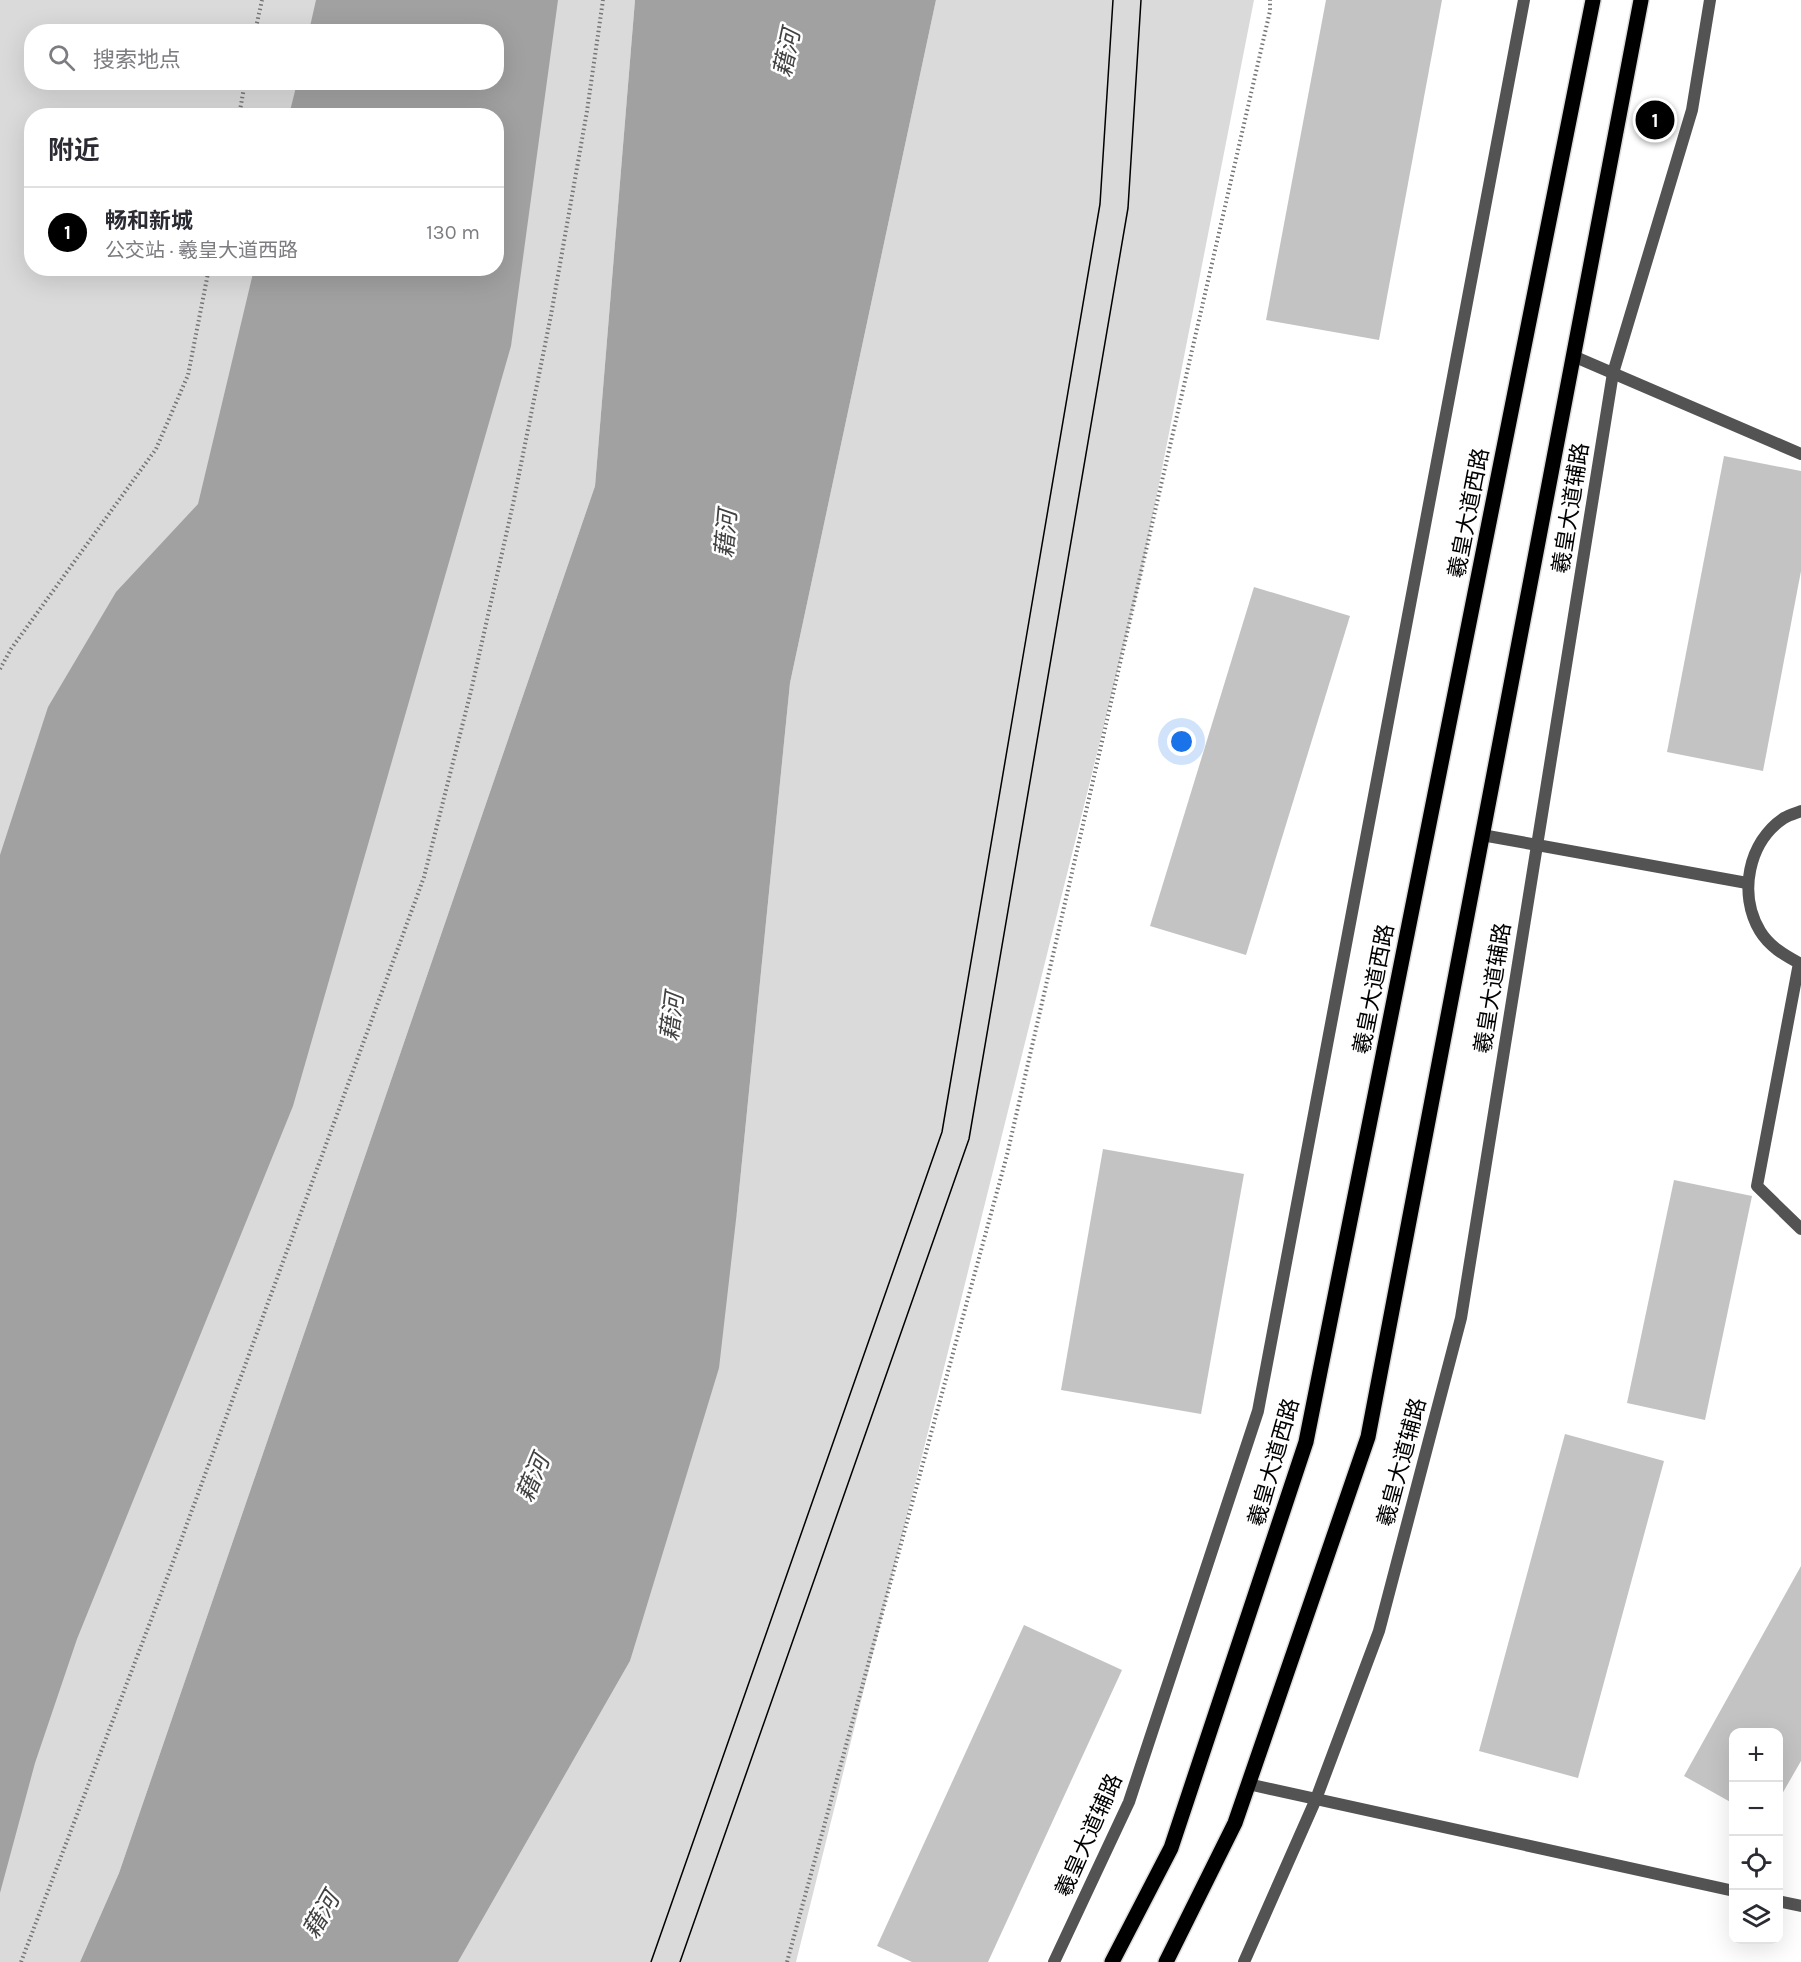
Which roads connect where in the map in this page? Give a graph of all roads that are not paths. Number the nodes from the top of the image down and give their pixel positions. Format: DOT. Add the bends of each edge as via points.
graph roads {
  1 [pos="1524,0"];
  2 [pos="1593,0"];
  3 [pos="1641,0"];
  4 [pos="1710,0"];
  5 [pos="1573,356"];
  6 [pos="1613,373"];
  7 [pos="1801,454"];
  8 [pos="1801,811"];
  9 [pos="1482,835"];
  10 [pos="1536,844"];
  11 [pos="1748,883"];
  12 [pos="1801,1229"];
  13 [pos="1248,1784"];
  14 [pos="1316,1799"];
  15 [pos="1729,1890"];
  16 [pos="1783,1902"];
  17 [pos="1801,1906"];
  18 [pos="1054,1962"];
  19 [pos="1113,1962"];
  20 [pos="1166,1962"];
  21 [pos="1244,1962"];
  1 -- 18 [label="street, 羲皇大道辅路" via="1258,1411 1129,1802"];
  2 -- 19 [label="main road, 羲皇大道西路" via="1306,1442 1171,1848"];
  3 -- 5 [label="main road"];
  4 -- 6 [label="street, 羲皇大道辅路" via="1692,110"];
  5 -- 6 [label="street"];
  5 -- 9 [label="main road"];
  6 -- 7 [label="street"];
  6 -- 10 [label="street, 羲皇大道辅路"];
  8 -- 11 [label="street" via="1784,818 1766,835 1753,858"];
  9 -- 10 [label="street"];
  9 -- 13 [label="main road" via="1368,1437"];
  10 -- 11 [label="street"];
  10 -- 14 [label="street, 羲皇大道辅路" via="1461,1318 1378,1631"];
  11 -- 12 [label="street" via="1750,908 1760,931 1777,951 1799,963 1757,1186"];
  13 -- 14 [label="street"];
  13 -- 20 [label="main road" via="1235,1823"];
  14 -- 15 [label="street"];
  14 -- 21 [label="street, 羲皇大道辅路"];
  16 -- 17 [label="street"];
}
